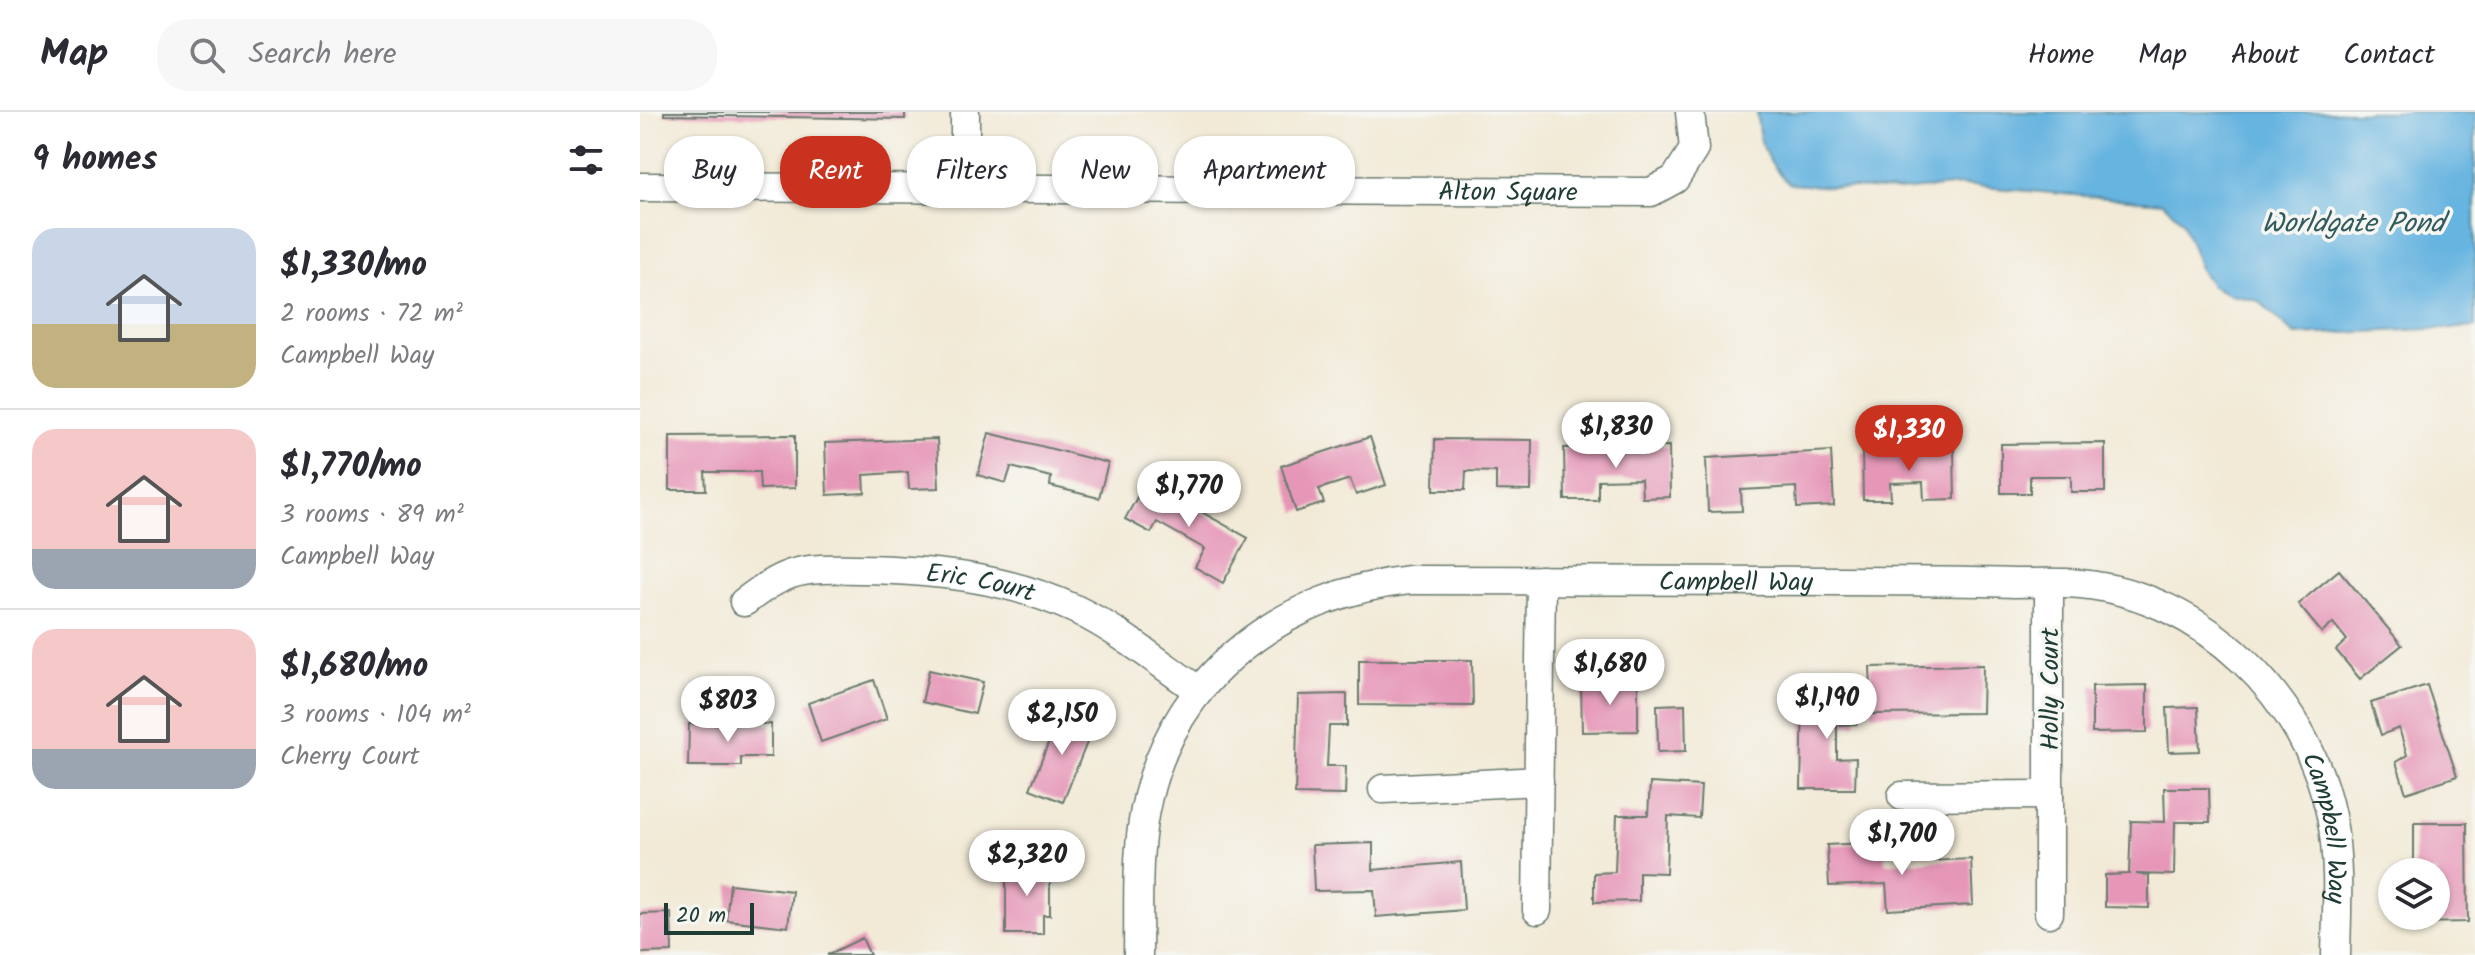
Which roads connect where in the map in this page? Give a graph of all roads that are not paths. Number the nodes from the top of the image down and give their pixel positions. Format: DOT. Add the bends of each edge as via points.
graph roads {
  1 [pos="965,112"];
  2 [pos="1690,112"];
  3 [pos="965,136"];
  4 [pos="640,187"];
  5 [pos="907,187"];
  6 [pos="1036,188"];
  7 [pos="1541,580"];
  8 [pos="2049,583"];
  9 [pos="744,602"];
  10 [pos="1199,691"];
  11 [pos="1539,781"];
  12 [pos="1383,789"];
  13 [pos="2049,795"];
  14 [pos="1902,796"];
  15 [pos="1537,910"];
  16 [pos="2049,913"];
  17 [pos="1138,955"];
  18 [pos="2336,955"];
  1 -- 3 [label="street"];
  2 -- 6 [label="street, Alton Square" via="1694,149 1675,179 1651,192"];
  4 -- 5 [label="street, Alton Square"];
  7 -- 8 [label="street, Campbell Way"];
  7 -- 10 [label="street, Campbell Way" via="1409,580 1342,592 1282,619 1244,644"];
  7 -- 11 [label="street"];
  8 -- 13 [label="street, Holly Court"];
  8 -- 18 [label="street, Campbell Way" via="2127,593 2165,608 2209,633 2272,691 2311,757 2331,816 2337,860"];
  9 -- 10 [label="street, Eric Court" via="793,573 821,569 922,570 981,578 1079,611"];
  10 -- 17 [label="street, Campbell Way" via="1163,753 1148,796 1139,847"];
  11 -- 12 [label="street"];
  11 -- 15 [label="street"];
  13 -- 14 [label="street"];
  13 -- 16 [label="street, Holly Court"];
}
